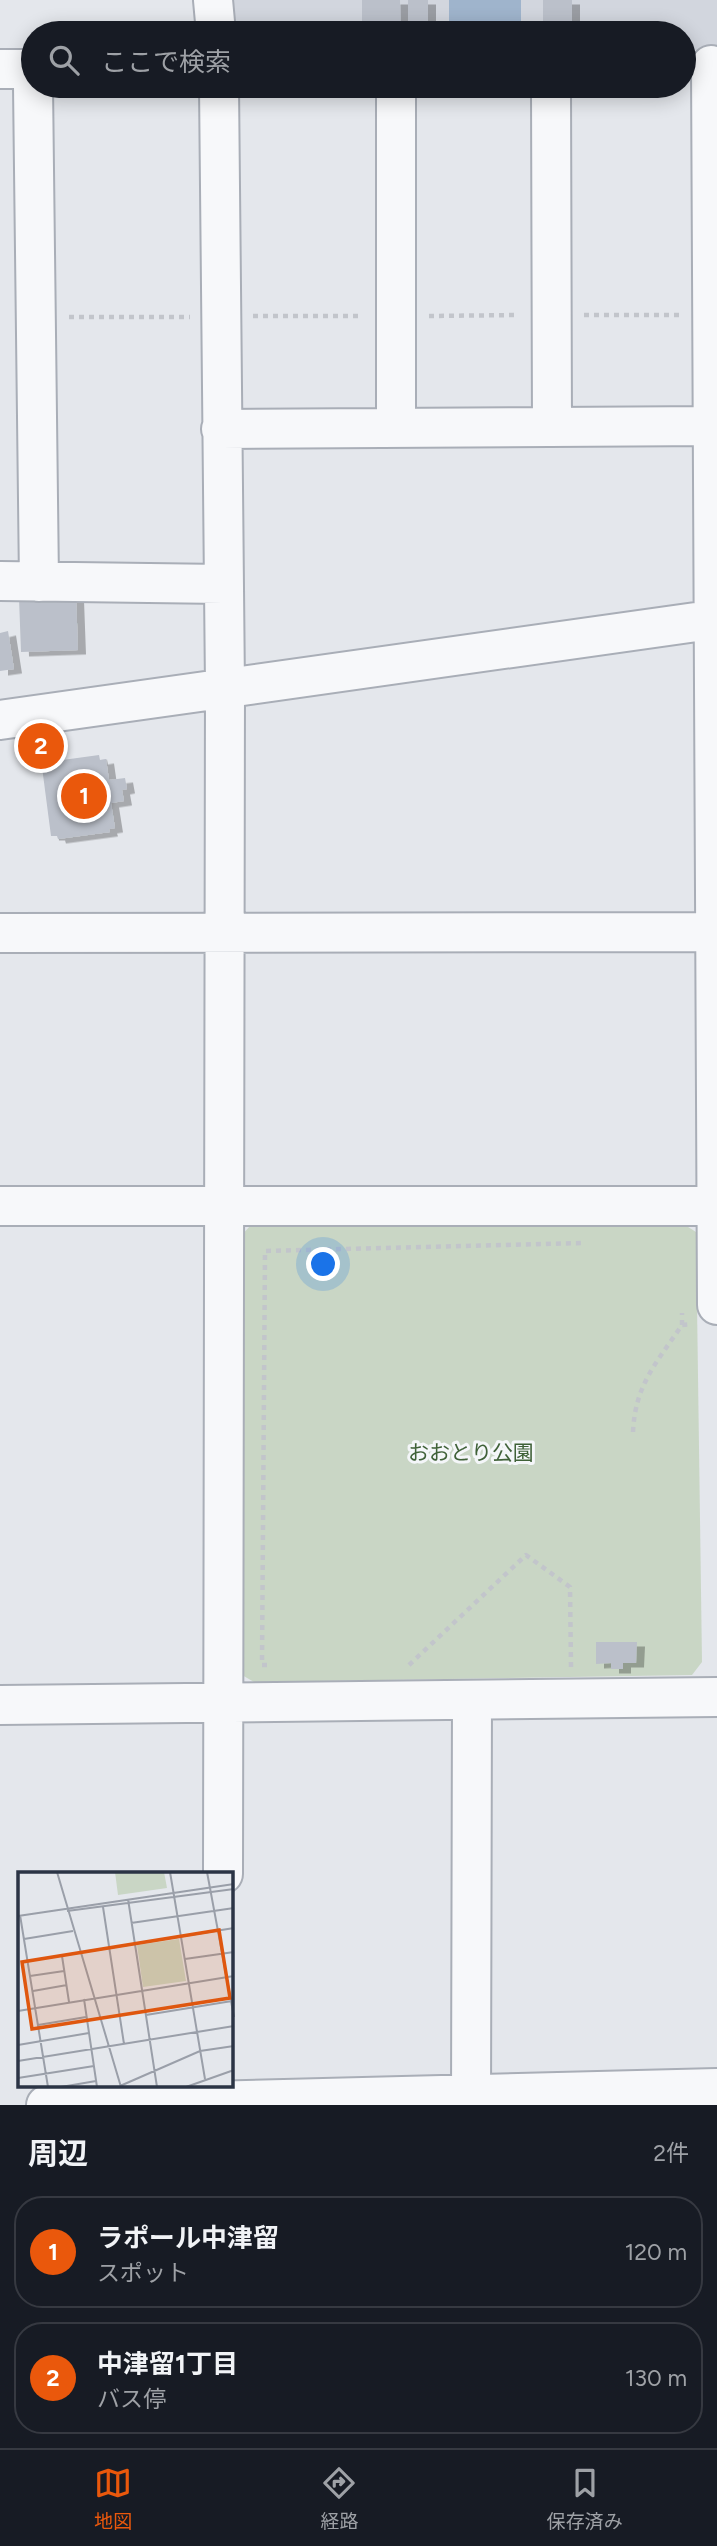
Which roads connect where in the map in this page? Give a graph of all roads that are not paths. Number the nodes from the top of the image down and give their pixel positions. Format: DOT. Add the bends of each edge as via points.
graph roads {
  1 [pos="213,0"];
  2 [pos="215,21"];
  3 [pos="704,65"];
  4 [pos="0,69"];
  5 [pos="21,69"];
  6 [pos="33,98"];
  7 [pos="219,98"];
  8 [pos="396,98"];
  9 [pos="551,98"];
  10 [pos="713,426"];
  11 [pos="552,427"];
  12 [pos="396,428"];
  13 [pos="221,429"];
  14 [pos="0,582"];
  15 [pos="39,582"];
  16 [pos="223,584"];
  17 [pos="716,619"];
  18 [pos="225,688"];
  19 [pos="0,720"];
  20 [pos="716,932"];
  21 [pos="0,933"];
  22 [pos="224,933"];
  23 [pos="0,1206"];
  24 [pos="224,1206"];
  25 [pos="717,1206"];
  26 [pos="707,1314"];
  27 [pos="717,1697"];
  28 [pos="472,1700"];
  29 [pos="223,1703"];
  30 [pos="0,1705"];
  31 [pos="223,1872"];
  32 [pos="717,2088"];
  33 [pos="223,2097"];
  34 [pos="471,2100"];
  35 [pos="46,2105"];
  1 -- 2 [label="street"];
  3 -- 10 [label="street"];
  4 -- 5 [label="street"];
  6 -- 15 [label="street"];
  7 -- 13 [label="street"];
  8 -- 12 [label="street"];
  9 -- 11 [label="street"];
  10 -- 11 [label="street"];
  10 -- 17 [label="street"];
  11 -- 12 [label="street"];
  12 -- 13 [label="street"];
  13 -- 16 [label="street"];
  14 -- 15 [label="street"];
  15 -- 16 [label="street"];
  16 -- 18 [label="street"];
  17 -- 18 [label="street"];
  17 -- 20 [label="street"];
  18 -- 19 [label="street"];
  18 -- 22 [label="street"];
  20 -- 22 [label="street"];
  20 -- 25 [label="street"];
  21 -- 22 [label="street"];
  22 -- 24 [label="street"];
  23 -- 24 [label="street"];
  24 -- 25 [label="street"];
  24 -- 29 [label="street"];
  25 -- 26 [label="street"];
  27 -- 28 [label="street"];
  28 -- 29 [label="street"];
  28 -- 34 [label="street"];
  29 -- 30 [label="street"];
  29 -- 31 [label="street"];
  32 -- 34 [label="street"];
  33 -- 34 [label="street"];
  33 -- 35 [label="street"];
}
